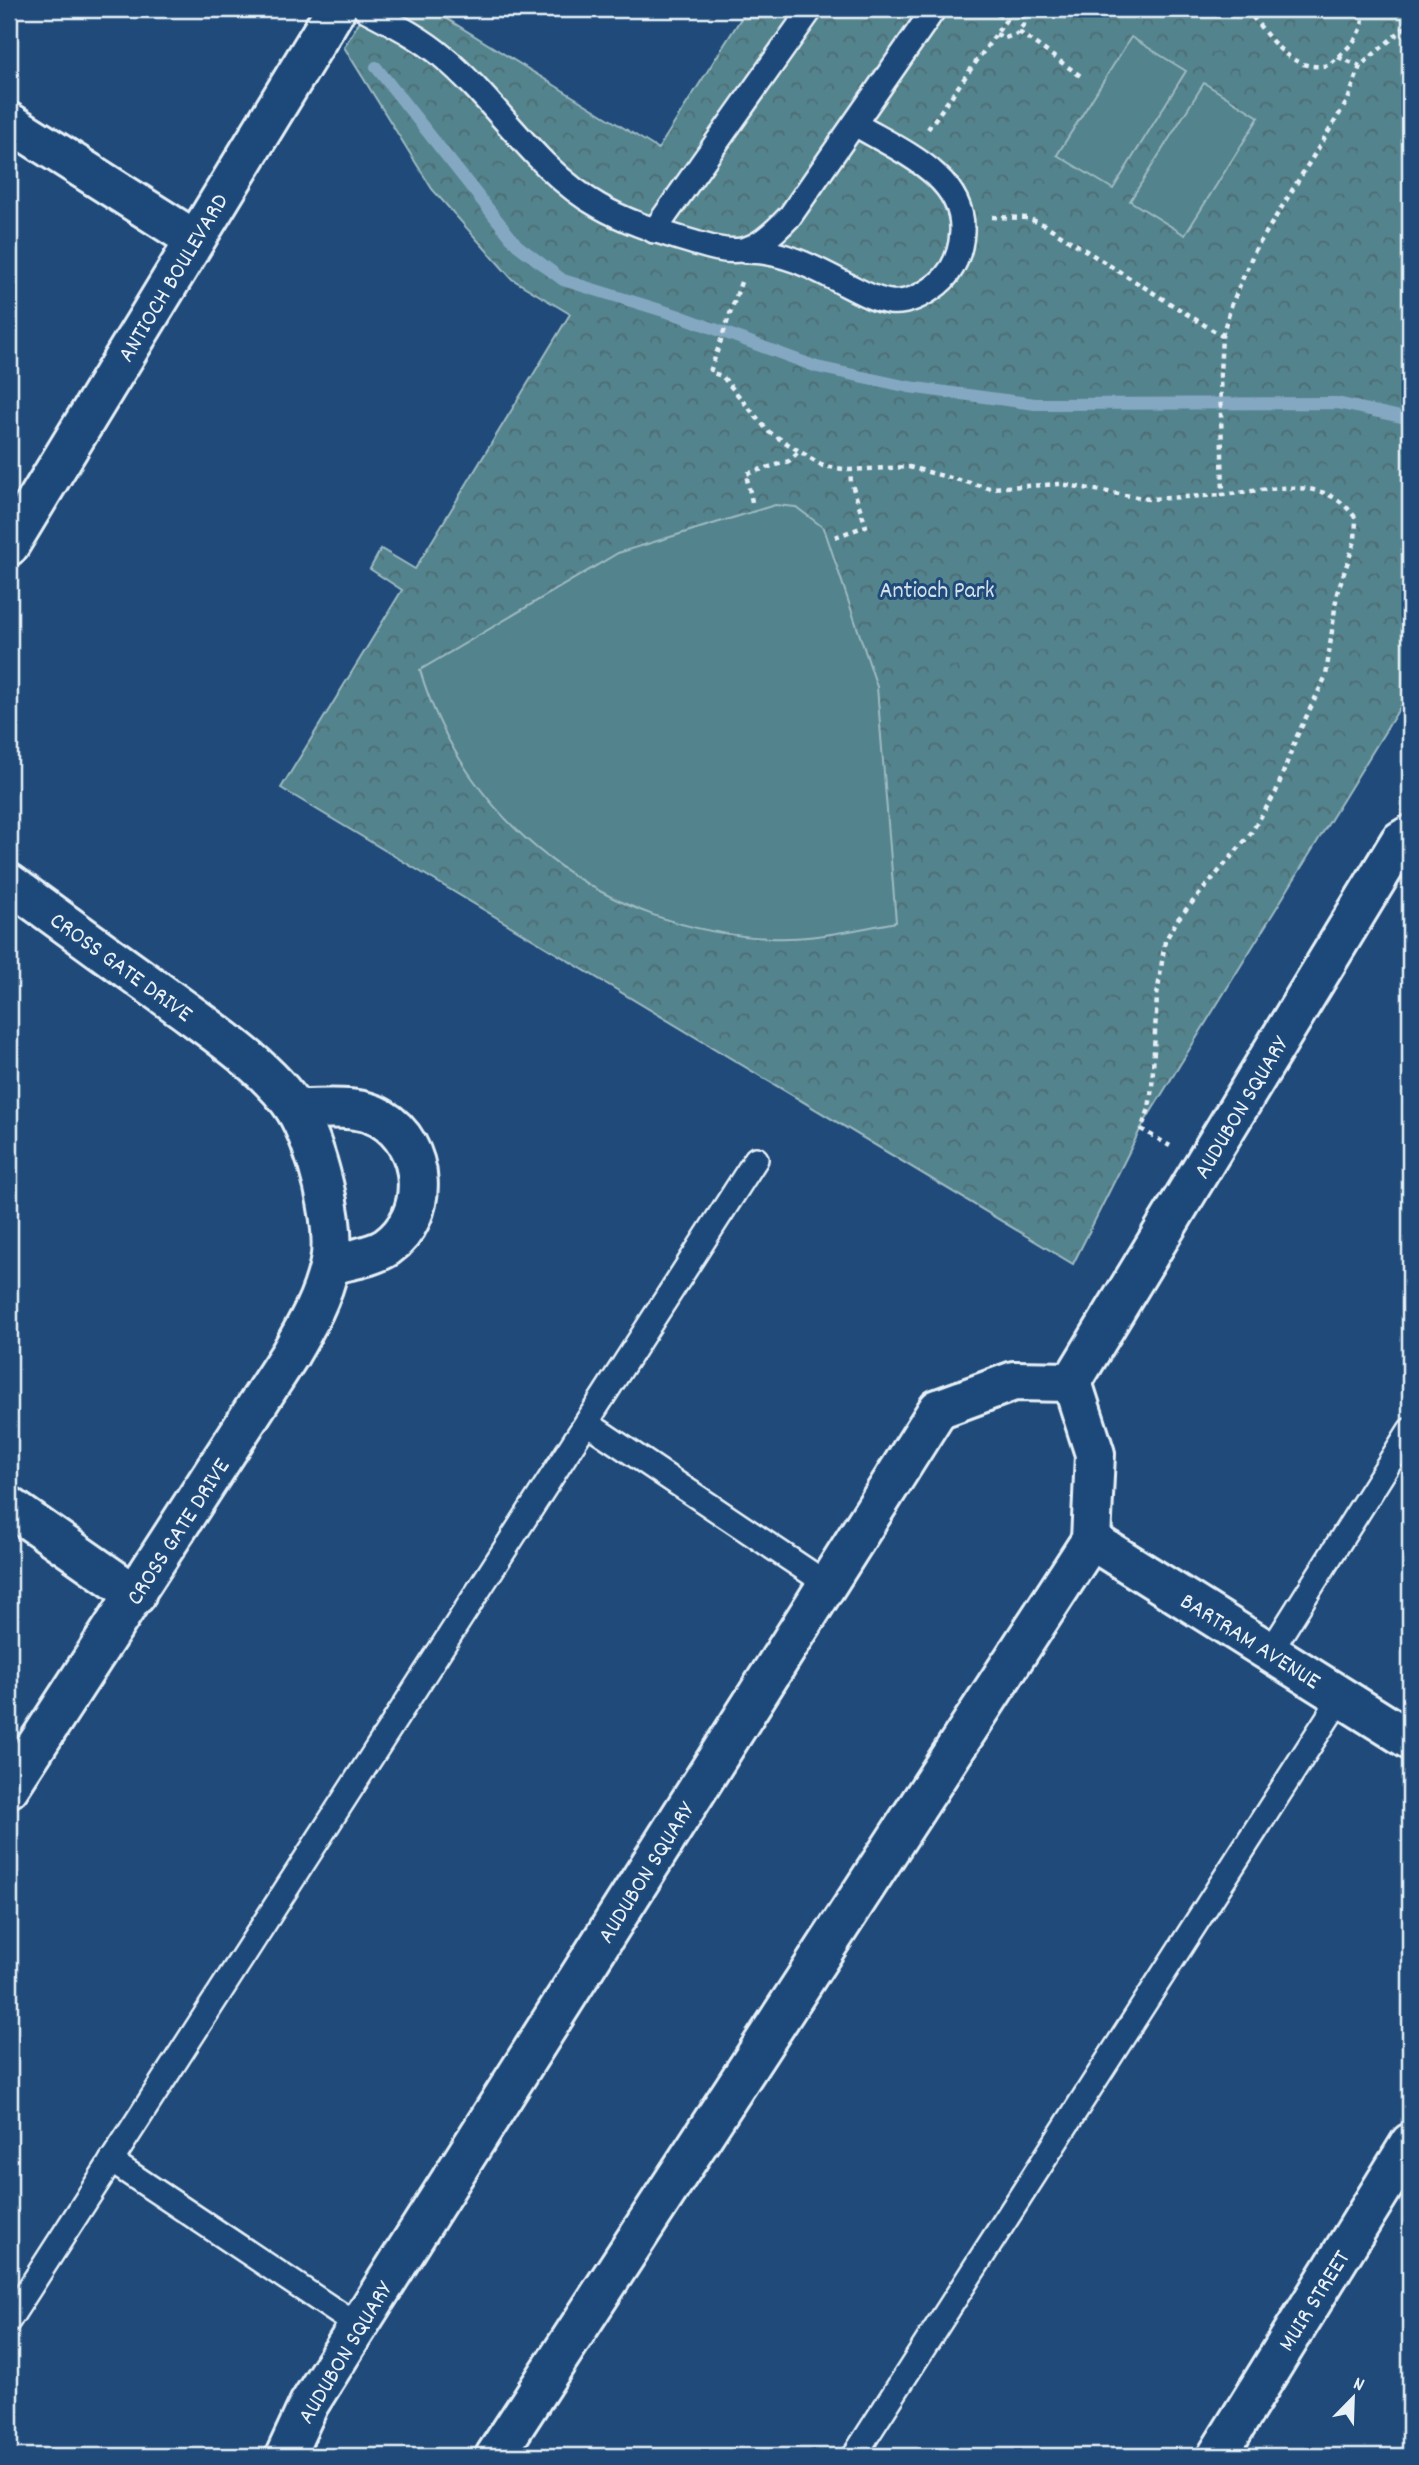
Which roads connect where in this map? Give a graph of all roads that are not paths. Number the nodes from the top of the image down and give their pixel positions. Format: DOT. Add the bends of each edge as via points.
graph roads {
  1 [pos="336,9"];
  2 [pos="365,9"];
  3 [pos="811,9"];
  4 [pos="934,9"];
  5 [pos="9,122"];
  6 [pos="856,124"];
  7 [pos="654,230"];
  8 [pos="195,240"];
  9 [pos="745,251"];
  10 [pos="9,546"];
  11 [pos="1410,835"];
  12 [pos="9,883"];
  13 [pos="295,1109"];
  14 [pos="756,1159"];
  15 [pos="330,1265"];
  16 [pos="1072,1382"];
  17 [pos="587,1423"];
  18 [pos="1410,1430"];
  19 [pos="9,1506"];
  20 [pos="1091,1539"];
  21 [pos="827,1584"];
  22 [pos="136,1595"];
  23 [pos="1270,1652"];
  24 [pos="1341,1697"];
  25 [pos="1410,1740"];
  26 [pos="9,1788"];
  27 [pos="1410,2143"];
  28 [pos="111,2161"];
  29 [pos="9,2320"];
  30 [pos="358,2326"];
  31 [pos="285,2456"];
  32 [pos="495,2456"];
  33 [pos="854,2456"];
  34 [pos="1217,2456"];
  1 -- 8 [label="street, ANTIOCH BOULEVARD"];
  2 -- 7 [label="lane" via="441,54 570,187 597,206"];
  3 -- 7 [label="lane"];
  4 -- 6 [label="lane"];
  5 -- 8 [label="street"];
  6 -- 9 [label="lane" via="790,216 765,242"];
  6 -- 9 [label="lane" via="930,170 956,201 961,242 945,278 915,298 888,302 782,255"];
  7 -- 9 [label="lane" via="719,250"];
  8 -- 10 [label="street, ANTIOCH BOULEVARD"];
  11 -- 16 [label="street, AUDUBON SQUARY" via="1400,841"];
  12 -- 13 [label="street, CROSS GATE DRIVE" via="219,1036"];
  13 -- 15 [label="street, CROSS GATE DRIVE" via="318,1170 330,1223"];
  13 -- 15 [label="street" via="354,1111 380,1117 413,1156 418,1181 416,1208 405,1229 386,1248"];
  14 -- 17 [label="lane"];
  15 -- 22 [label="street, CROSS GATE DRIVE" via="316,1307 290,1354"];
  16 -- 20 [label="street" via="1095,1454"];
  16 -- 21 [label="street, AUDUBON SQUARY" via="1014,1381 938,1409"];
  17 -- 21 [label="lane"];
  17 -- 28 [label="lane"];
  18 -- 23 [label="lane"];
  19 -- 22 [label="street"];
  20 -- 23 [label="street, BARTRAM AVENUE"];
  20 -- 32 [label="street"];
  21 -- 30 [label="street, AUDUBON SQUARY"];
  22 -- 26 [label="street, CROSS GATE DRIVE"];
  23 -- 24 [label="street, BARTRAM AVENUE"];
  24 -- 25 [label="street, BARTRAM AVENUE"];
  24 -- 33 [label="lane"];
  27 -- 34 [label="street, MUIR STREET"];
  28 -- 29 [label="lane"];
  28 -- 30 [label="lane"];
  30 -- 31 [label="street, AUDUBON SQUARY" via="309,2404"];
}
